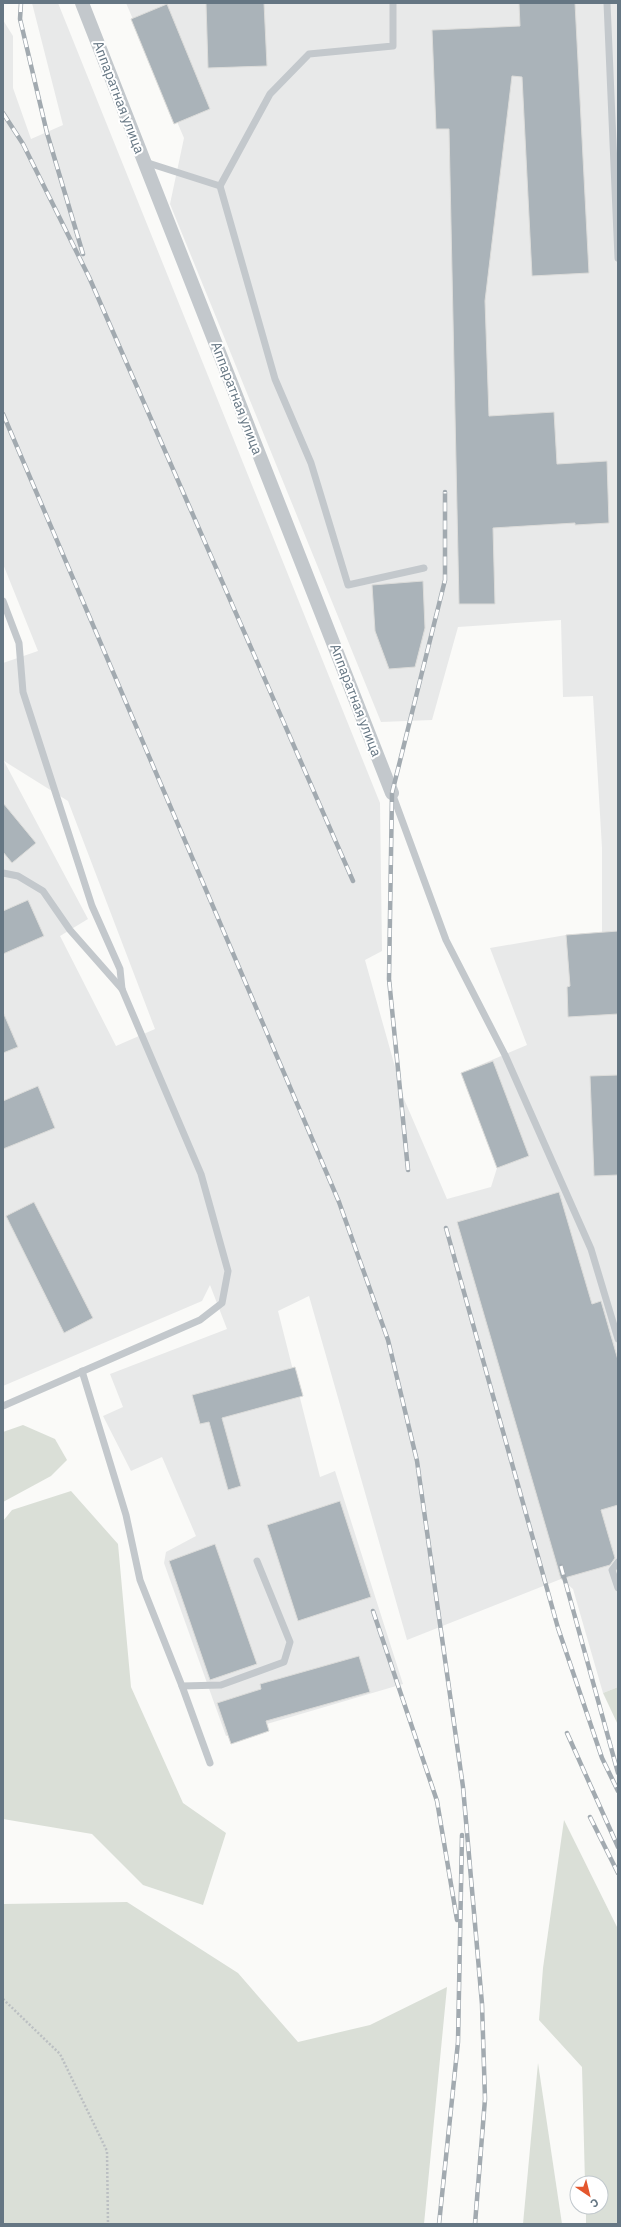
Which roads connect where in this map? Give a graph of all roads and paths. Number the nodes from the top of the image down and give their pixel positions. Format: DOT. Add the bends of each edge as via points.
graph roads {
  1 [pos="82,3"];
  2 [pos="393,3"];
  3 [pos="607,3"];
  4 [pos="614,82"];
  5 [pos="145,162"];
  6 [pos="220,186"];
  7 [pos="617,220"];
  8 [pos="618,258"];
  9 [pos="424,568"];
  10 [pos="3,601"];
  11 [pos="392,793"];
  12 [pos="3,873"];
  13 [pos="122,989"];
  14 [pos="618,1339"];
  15 [pos="82,1371"];
  16 [pos="3,1406"];
  17 [pos="258,1561"];
  18 [pos="618,1562"];
  19 [pos="618,1588"];
  20 [pos="182,1686"];
  21 [pos="210,1763"];
  22 [pos="3,1999"];
  23 [pos="108,2224"];
  1 -- 5 [label="street, Аппаратная улица"];
  2 -- 6 [label="lane" via="393,46 309,54 270,94"];
  3 -- 4 [label="lane"];
  4 -- 7 [label="lane"];
  5 -- 6 [label="lane"];
  5 -- 11 [label="street, Аппаратная улица"];
  6 -- 9 [label="lane" via="275,379 311,463 348,586"];
  7 -- 8 [label="lane"];
  10 -- 13 [label="lane" via="19,643 23,692 92,906 120,969"];
  11 -- 14 [label="lane" via="446,940 505,1055 591,1249"];
  12 -- 13 [label="lane" via="18,876 43,891 70,930"];
  13 -- 15 [label="lane" via="202,1174 228,1271 222,1303 200,1320"];
  15 -- 16 [label="lane"];
  15 -- 20 [label="lane" via="126,1515 140,1580"];
  17 -- 20 [label="lane" via="290,1642 284,1662 221,1685"];
  18 -- 19 [label="lane" via="612,1570"];
  20 -- 21 [label="lane"];
  22 -- 23 [label="path" via="60,2054 107,2151"];
}
